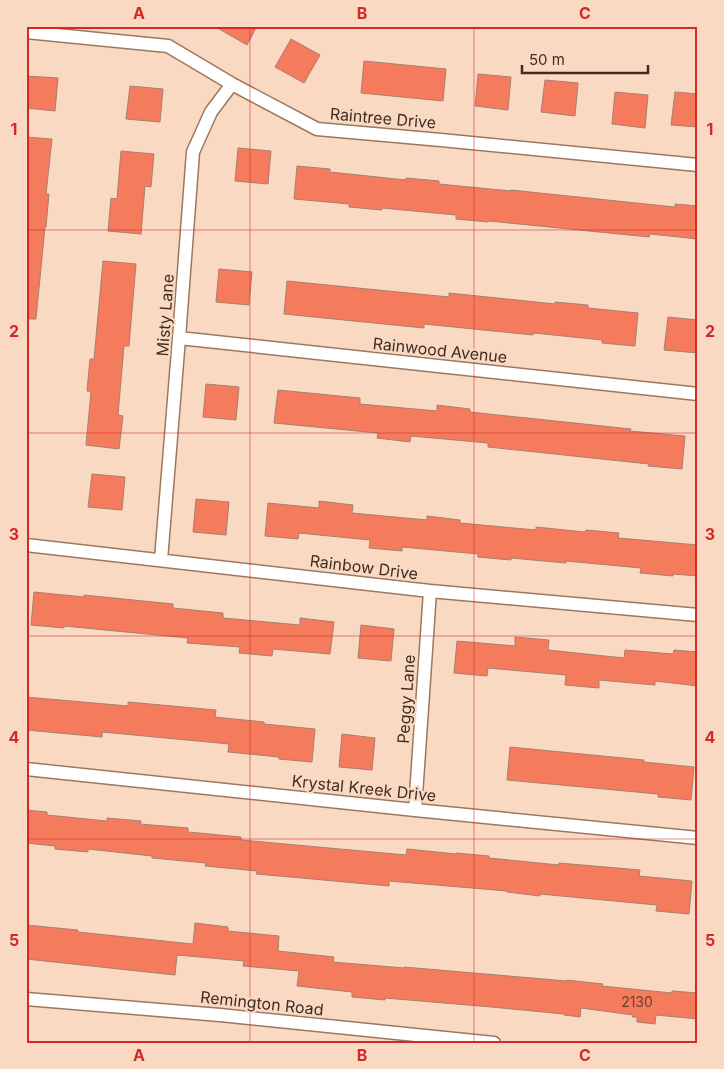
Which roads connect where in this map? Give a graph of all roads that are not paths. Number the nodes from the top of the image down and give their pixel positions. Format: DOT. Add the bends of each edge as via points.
graph roads {
  1 [pos="26,32"];
  2 [pos="232,84"];
  3 [pos="698,166"];
  4 [pos="179,338"];
  5 [pos="698,394"];
  6 [pos="26,545"];
  7 [pos="160,560"];
  8 [pos="430,590"];
  9 [pos="698,615"];
  10 [pos="26,769"];
  11 [pos="414,810"];
  12 [pos="698,838"];
  13 [pos="26,1000"];
  14 [pos="494,1043"];
  1 -- 2 [label="street, Raintree Drive" via="168,46"];
  2 -- 3 [label="street, Raintree Drive" via="317,129"];
  2 -- 4 [label="street, Misty Lane" via="211,112 193,152"];
  4 -- 5 [label="street, Rainwood Avenue"];
  4 -- 7 [label="street, Misty Lane"];
  6 -- 7 [label="street, Rainbow Drive"];
  7 -- 8 [label="street, Rainbow Drive"];
  8 -- 9 [label="street, Rainbow Drive"];
  8 -- 11 [label="street, Peggy Lane"];
  10 -- 11 [label="street, Krystal Kreek Drive"];
  11 -- 12 [label="street, Krystal Kreek Drive"];
  13 -- 14 [label="street, Remington Road" via="220,1015"];
}
